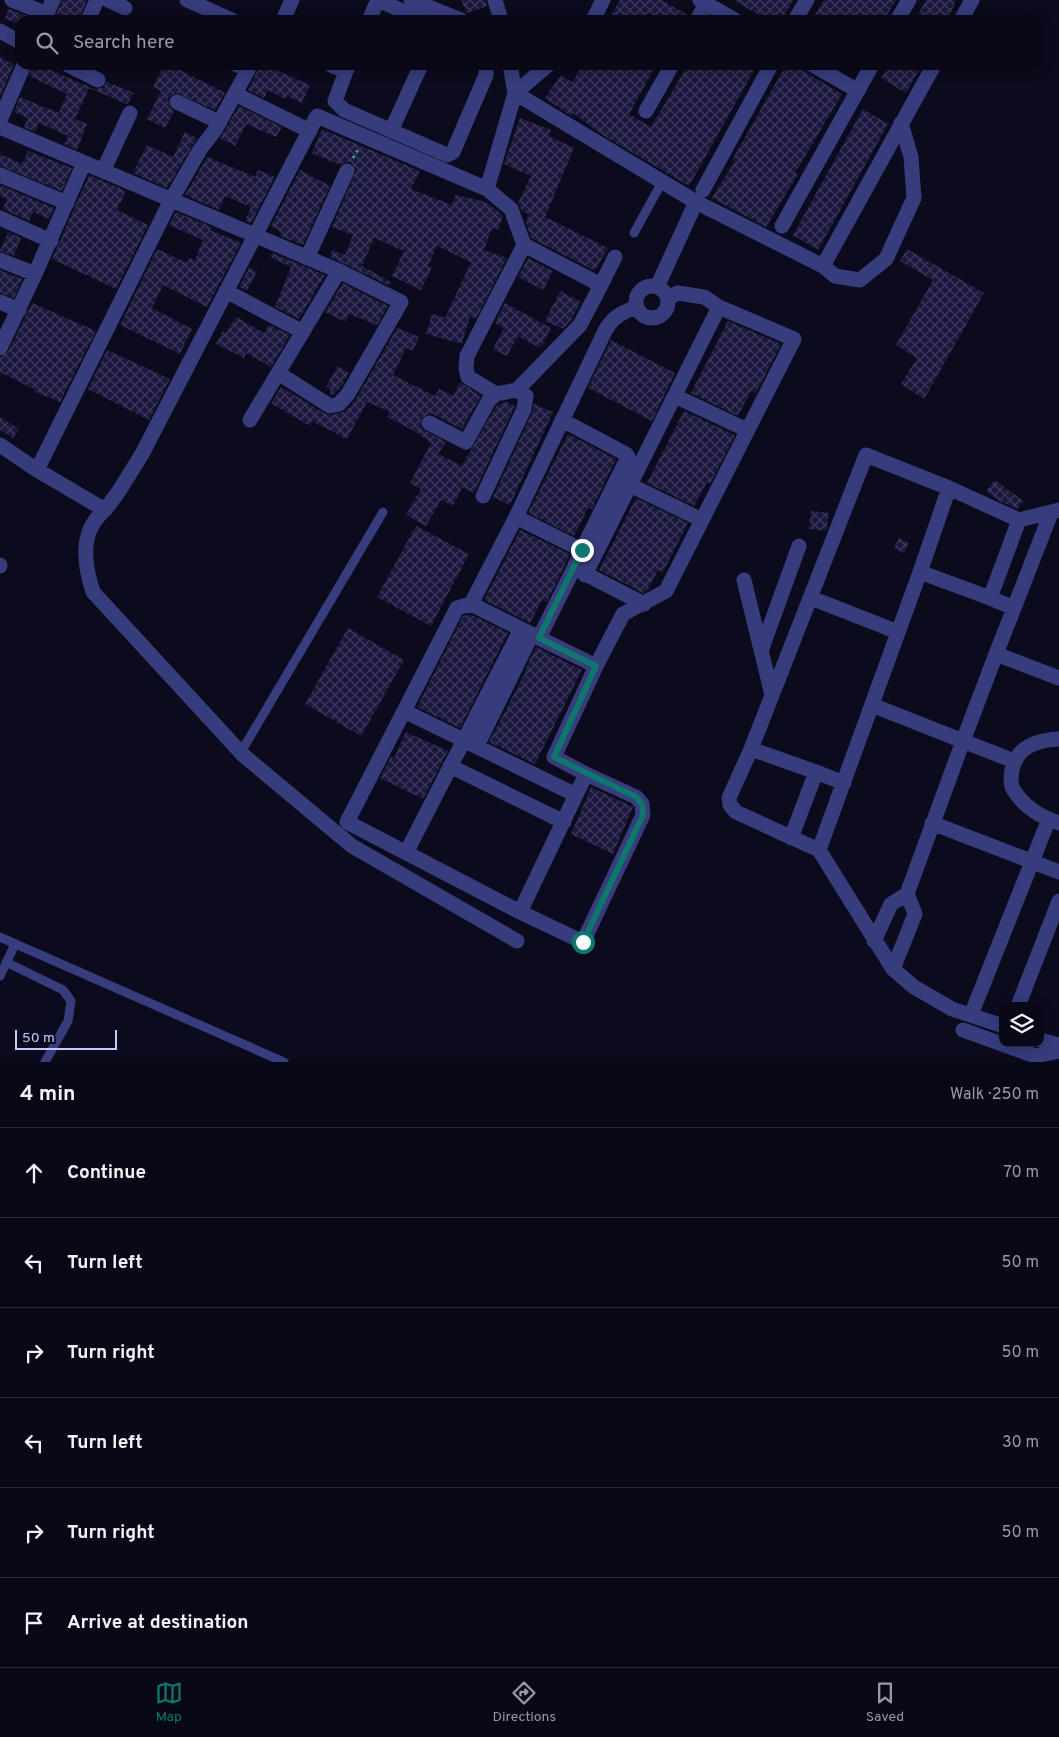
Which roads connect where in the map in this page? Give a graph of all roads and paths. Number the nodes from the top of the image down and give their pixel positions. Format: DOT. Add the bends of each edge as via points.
graph roads {
  1 [pos="12,0"];
  2 [pos="53,0"];
  3 [pos="97,0"];
  4 [pos="108,0"];
  5 [pos="187,0"];
  6 [pos="292,0"];
  7 [pos="378,0"];
  8 [pos="411,0"];
  9 [pos="495,0"];
  10 [pos="604,0"];
  11 [pos="807,0"];
  12 [pos="908,0"];
  13 [pos="972,0"];
  14 [pos="705,1"];
  15 [pos="213,5"];
  16 [pos="125,8"];
  17 [pos="42,15"];
  18 [pos="47,15"];
  19 [pos="90,15"];
  20 [pos="226,15"];
  21 [pos="285,15"];
  22 [pos="371,15"];
  23 [pos="411,15"];
  24 [pos="448,15"];
  25 [pos="500,15"];
  26 [pos="596,15"];
  27 [pos="699,15"];
  28 [pos="727,15"];
  29 [pos="799,15"];
  30 [pos="900,15"];
  31 [pos="964,15"];
  32 [pos="0,31"];
  33 [pos="15,39"];
  34 [pos="22,70"];
  35 [pos="78,70"];
  36 [pos="248,70"];
  37 [pos="347,70"];
  38 [pos="419,70"];
  39 [pos="486,70"];
  40 [pos="511,70"];
  41 [pos="542,70"];
  42 [pos="669,70"];
  43 [pos="767,70"];
  44 [pos="822,70"];
  45 [pos="869,70"];
  46 [pos="931,70"];
  47 [pos="98,80"];
  48 [pos="858,91"];
  49 [pos="515,93"];
  50 [pos="235,94"];
  51 [pos="177,102"];
  52 [pos="646,111"];
  53 [pos="130,113"];
  54 [pos="0,120"];
  55 [pos="219,122"];
  56 [pos="901,122"];
  57 [pos="0,127"];
  58 [pos="310,131"];
  59 [pos="391,131"];
  60 [pos="364,136"];
  61 [pos="84,163"];
  62 [pos="103,171"];
  63 [pos="347,171"];
  64 [pos="0,175"];
  65 [pos="662,182"];
  66 [pos="487,189"];
  67 [pos="699,196"];
  68 [pos="171,200"];
  69 [pos="67,202"];
  70 [pos="0,218"];
  71 [pos="782,226"];
  72 [pos="634,233"];
  73 [pos="255,235"];
  74 [pos="50,241"];
  75 [pos="524,245"];
  76 [pos="615,257"];
  77 [pos="307,258"];
  78 [pos="0,260"];
  79 [pos="823,266"];
  80 [pos="339,271"];
  81 [pos="36,274"];
  82 [pos="601,285"];
  83 [pos="226,291"];
  84 [pos="663,292"];
  85 [pos="0,302"];
  86 [pos="637,307"];
  87 [pos="719,307"];
  88 [pos="18,310"];
  89 [pos="303,332"];
  90 [pos="1,343"];
  91 [pos="278,373"];
  92 [pos="517,390"];
  93 [pos="496,394"];
  94 [pos="676,396"];
  95 [pos="250,420"];
  96 [pos="562,420"];
  97 [pos="429,423"];
  98 [pos="748,430"];
  99 [pos="0,445"];
  100 [pos="37,470"];
  101 [pos="630,485"];
  102 [pos="949,488"];
  103 [pos="483,496"];
  104 [pos="105,510"];
  105 [pos="383,512"];
  106 [pos="516,517"];
  107 [pos="1054,518"];
  108 [pos="702,520"];
  109 [pos="1020,520"];
  110 [pos="799,546"];
  111 [pos="582,550"];
  112 [pos="580,572"];
  113 [pos="920,572"];
  114 [pos="744,580"];
  115 [pos="811,598"];
  116 [pos="990,598"];
  117 [pos="471,604"];
  118 [pos="644,604"];
  119 [pos="1014,608"];
  120 [pos="898,632"];
  121 [pos="531,633"];
  122 [pos="761,651"];
  123 [pos="996,654"];
  124 [pos="596,666"];
  125 [pos="1059,678"];
  126 [pos="772,695"];
  127 [pos="872,705"];
  128 [pos="404,712"];
  129 [pos="1059,739"];
  130 [pos="963,741"];
  131 [pos="471,743"];
  132 [pos="751,749"];
  133 [pos="241,752"];
  134 [pos="1014,762"];
  135 [pos="450,766"];
  136 [pos="816,772"];
  137 [pos="586,774"];
  138 [pos="844,783"];
  139 [pos="576,795"];
  140 [pos="1054,821"];
  141 [pos="564,822"];
  142 [pos="932,823"];
  143 [pos="791,838"];
  144 [pos="819,850"];
  145 [pos="406,853"];
  146 [pos="1032,861"];
  147 [pos="1059,872"];
  148 [pos="445,873"];
  149 [pos="403,876"];
  150 [pos="907,894"];
  151 [pos="1059,901"];
  152 [pos="520,912"];
  153 [pos="0,937"];
  154 [pos="874,941"];
  155 [pos="518,942"];
  156 [pos="15,944"];
  157 [pos="6,962"];
  158 [pos="893,969"];
  159 [pos="0,976"];
  160 [pos="1020,1002"];
  161 [pos="971,1015"];
  162 [pos="999,1025"];
  163 [pos="963,1030"];
  164 [pos="1044,1041"];
  165 [pos="1059,1046"];
  166 [pos="1059,1051"];
  167 [pos="45,1062"];
  168 [pos="284,1062"];
  1 -- 17 [label="street"];
  2 -- 18 [label="street"];
  3 -- 19 [label="street"];
  4 -- 16 [label="street"];
  5 -- 15 [label="street"];
  6 -- 21 [label="street"];
  7 -- 22 [label="street"];
  7 -- 23 [label="street"];
  8 -- 24 [label="street"];
  9 -- 25 [label="street"];
  10 -- 26 [label="street"];
  11 -- 29 [label="street"];
  12 -- 30 [label="street"];
  13 -- 31 [label="street"];
  14 -- 27 [label="street"];
  14 -- 28 [label="street"];
  15 -- 20 [label="street"];
  32 -- 33 [label="street"];
  34 -- 54 [label="street"];
  35 -- 47 [label="street"];
  36 -- 50 [label="street"];
  37 -- 59 [label="street" via="335,101 338,106"];
  38 -- 59 [label="street"];
  39 -- 59 [label="street" via="453,152 443,154"];
  40 -- 49 [label="street"];
  41 -- 49 [label="street"];
  42 -- 52 [label="street"];
  43 -- 67 [label="street"];
  44 -- 48 [label="street"];
  45 -- 48 [label="street"];
  46 -- 56 [label="street"];
  48 -- 71 [label="street"];
  49 -- 65 [label="street"];
  49 -- 66 [label="street"];
  50 -- 55 [label="street"];
  50 -- 58 [label="street"];
  51 -- 55 [label="street"];
  53 -- 62 [label="street"];
  55 -- 68 [label="street"];
  56 -- 79 [label="street"];
  56 -- 79 [label="street" via="911,157 914,198 886,258 860,280 836,276"];
  57 -- 61 [label="street"];
  58 -- 60 [label="street" via="317,116"];
  58 -- 73 [label="street"];
  60 -- 63 [label="path"];
  60 -- 66 [label="street"];
  61 -- 62 [label="street"];
  61 -- 69 [label="street"];
  62 -- 68 [label="street"];
  63 -- 77 [label="street"];
  64 -- 69 [label="street"];
  65 -- 67 [label="street"];
  65 -- 72 [label="lane"];
  66 -- 75 [label="street" via="511,209"];
  67 -- 79 [label="street"];
  67 -- 84 [label="street"];
  68 -- 73 [label="street"];
  68 -- 100 [label="street"];
  69 -- 74 [label="street"];
  70 -- 74 [label="street"];
  73 -- 77 [label="street"];
  73 -- 83 [label="street"];
  74 -- 81 [label="street"];
  75 -- 82 [label="street"];
  75 -- 93 [label="street" via="468,356 468,377"];
  76 -- 82 [label="street"];
  77 -- 80 [label="street"];
  78 -- 81 [label="street"];
  80 -- 89 [label="street"];
  80 -- 91 [label="street" via="402,302 348,394 339,404 330,406"];
  81 -- 88 [label="street"];
  82 -- 92 [label="street" via="580,325"];
  83 -- 89 [label="street"];
  83 -- 104 [label="street" via="142,454"];
  84 -- 86 [label="street" via="644,288 636,300"];
  84 -- 86 [label="street" via="667,307 661,315 652,318 643,315"];
  84 -- 87 [label="street" via="704,297"];
  85 -- 88 [label="street"];
  86 -- 96 [label="street" via="612,319"];
  87 -- 94 [label="street"];
  87 -- 98 [label="street" via="794,339"];
  88 -- 90 [label="street"];
  89 -- 91 [label="street"];
  91 -- 95 [label="street"];
  92 -- 93 [label="street"];
  92 -- 103 [label="street" via="526,396 524,409"];
  93 -- 97 [label="street" via="489,400 466,442"];
  94 -- 98 [label="street"];
  94 -- 101 [label="street"];
  96 -- 106 [label="street"];
  96 -- 111 [label="street" via="628,457"];
  98 -- 108 [label="street"];
  99 -- 100 [label="street"];
  100 -- 104 [label="street"];
  101 -- 108 [label="street"];
  101 -- 112 [label="street"];
  102 -- 109 [label="street"];
  102 -- 113 [label="street"];
  102 -- 115 [label="street" via="866,455"];
  104 -- 133 [label="street" via="91,524 84,554 93,592"];
  105 -- 133 [label="lane"];
  106 -- 111 [label="street"];
  106 -- 117 [label="street"];
  107 -- 109 [label="street"];
  107 -- 119 [label="street"];
  108 -- 118 [label="street" via="666,591"];
  109 -- 116 [label="street"];
  110 -- 122 [label="street"];
  111 -- 112 [label="street"];
  112 -- 118 [label="street"];
  112 -- 121 [label="street"];
  113 -- 116 [label="street"];
  113 -- 120 [label="street"];
  114 -- 122 [label="street"];
  115 -- 120 [label="street"];
  115 -- 126 [label="street"];
  116 -- 119 [label="street"];
  117 -- 121 [label="street"];
  117 -- 128 [label="street" via="458,608"];
  118 -- 124 [label="street" via="623,614"];
  119 -- 123 [label="street"];
  120 -- 127 [label="street"];
  121 -- 124 [label="street"];
  121 -- 131 [label="street"];
  122 -- 126 [label="street"];
  123 -- 125 [label="street"];
  123 -- 130 [label="street"];
  124 -- 137 [label="street" via="554,757"];
  126 -- 132 [label="street"];
  127 -- 130 [label="street"];
  127 -- 138 [label="street"];
  128 -- 131 [label="street"];
  128 -- 145 [label="street" via="347,822"];
  129 -- 134 [label="street" via="1032,743 1018,753"];
  130 -- 134 [label="street"];
  130 -- 142 [label="street"];
  131 -- 135 [label="street"];
  131 -- 139 [label="street"];
  132 -- 136 [label="street"];
  132 -- 143 [label="street" via="729,798 730,805 736,812"];
  133 -- 149 [label="street" via="352,846"];
  134 -- 140 [label="street" via="1012,787 1030,808"];
  135 -- 141 [label="street"];
  135 -- 145 [label="street"];
  136 -- 138 [label="street"];
  136 -- 143 [label="street"];
  137 -- 139 [label="street"];
  137 -- 152 [label="street" via="636,797 642,804 643,815 583,942"];
  138 -- 144 [label="street"];
  139 -- 141 [label="street"];
  140 -- 146 [label="street"];
  141 -- 152 [label="street"];
  142 -- 146 [label="street"];
  142 -- 150 [label="street"];
  143 -- 144 [label="street"];
  144 -- 154 [label="street"];
  145 -- 148 [label="street"];
  146 -- 147 [label="street"];
  146 -- 161 [label="street"];
  148 -- 149 [label="street" via="440,879 413,866"];
  148 -- 152 [label="street"];
  149 -- 155 [label="street"];
  150 -- 154 [label="street" via="891,904"];
  150 -- 158 [label="street" via="915,914"];
  151 -- 160 [label="street"];
  153 -- 156 [label="lane"];
  154 -- 158 [label="street"];
  156 -- 157 [label="lane"];
  156 -- 168 [label="lane"];
  157 -- 159 [label="lane"];
  157 -- 167 [label="lane" via="63,990 70,1001 68,1021"];
  158 -- 161 [label="street" via="934,1000"];
  161 -- 162 [label="street"];
  163 -- 166 [label="street" via="1035,1056"];
  164 -- 165 [label="street"];
}
